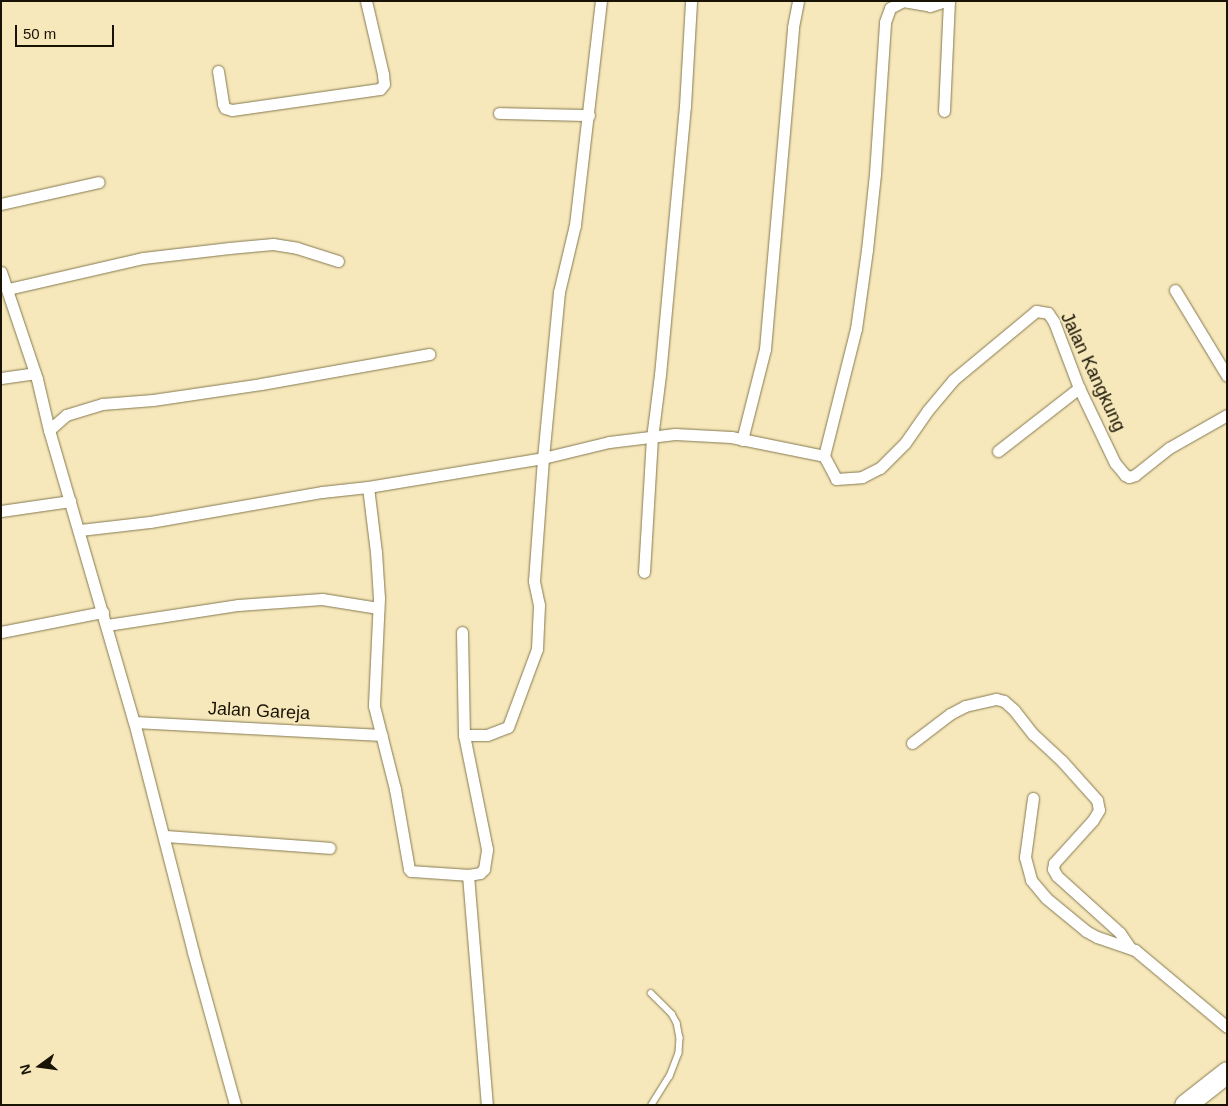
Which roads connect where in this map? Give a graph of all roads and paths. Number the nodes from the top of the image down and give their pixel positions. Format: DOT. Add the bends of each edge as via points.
graph roads {
  1 [pos="366,1"];
  2 [pos="601,1"];
  3 [pos="691,1"];
  4 [pos="798,1"];
  5 [pos="903,1"];
  6 [pos="944,1"];
  7 [pos="949,1"];
  8 [pos="218,71"];
  9 [pos="944,110"];
  10 [pos="499,113"];
  11 [pos="589,115"];
  12 [pos="99,182"];
  13 [pos="1,204"];
  14 [pos="338,261"];
  15 [pos="1,272"];
  16 [pos="8,289"];
  17 [pos="1175,290"];
  18 [pos="429,354"];
  19 [pos="36,373"];
  20 [pos="1227,376"];
  21 [pos="1,378"];
  22 [pos="1079,388"];
  23 [pos="1227,415"];
  24 [pos="49,430"];
  25 [pos="652,438"];
  26 [pos="742,440"];
  27 [pos="998,451"];
  28 [pos="824,456"];
  29 [pos="543,458"];
  30 [pos="368,487"];
  31 [pos="70,501"];
  32 [pos="1,511"];
  33 [pos="80,530"];
  34 [pos="644,572"];
  35 [pos="378,608"];
  36 [pos="103,612"];
  37 [pos="106,625"];
  38 [pos="1,632"];
  39 [pos="462,632"];
  40 [pos="134,722"];
  41 [pos="382,735"];
  42 [pos="464,735"];
  43 [pos="912,743"];
  44 [pos="1034,798"];
  45 [pos="164,836"];
  46 [pos="330,848"];
  47 [pos="468,875"];
  48 [pos="1130,948"];
  49 [pos="651,993"];
  50 [pos="1227,1028"];
  51 [pos="1227,1072"];
  52 [pos="1192,1103"];
  53 [pos="235,1105"];
  54 [pos="488,1105"];
  55 [pos="652,1105"];
  1 -- 8 [label="street" via="383,74 384,84 380,88 232,110 223,104"];
  2 -- 11 [label="street"];
  3 -- 25 [label="street" via="673,242"];
  4 -- 26 [label="street" via="765,349"];
  5 -- 6 [label="street" via="930,6"];
  5 -- 28 [label="street" via="890,8 885,22 875,174 856,329"];
  7 -- 9 [label="street"];
  10 -- 11 [label="street"];
  11 -- 29 [label="street" via="575,225 559,292"];
  12 -- 13 [label="street"];
  14 -- 16 [label="street" via="273,244 237,247 143,258"];
  15 -- 16 [label="street"];
  16 -- 19 [label="street"];
  17 -- 20 [label="street"];
  18 -- 24 [label="street" via="241,387 102,404 66,415"];
  19 -- 21 [label="street"];
  19 -- 24 [label="street"];
  22 -- 23 [label="street, Jalan Kangkung" via="1116,463 1128,477 1140,472 1169,448"];
  22 -- 27 [label="street"];
  22 -- 28 [label="street, Jalan Kangkung" via="1054,322 1048,313 1036,311 953,380 905,443 880,468 862,477 836,479"];
  24 -- 31 [label="street"];
  25 -- 26 [label="street" via="708,434"];
  25 -- 29 [label="street" via="609,442"];
  25 -- 34 [label="street"];
  26 -- 28 [label="street"];
  29 -- 30 [label="street"];
  29 -- 42 [label="street" via="534,581 539,605 537,648 508,727 487,735"];
  30 -- 33 [label="street"];
  30 -- 35 [label="street" via="376,552"];
  31 -- 32 [label="street"];
  31 -- 33 [label="street"];
  33 -- 36 [label="street"];
  35 -- 37 [label="street" via="322,599 238,605"];
  35 -- 41 [label="street" via="373,691"];
  36 -- 37 [label="street"];
  36 -- 38 [label="street"];
  37 -- 40 [label="street"];
  39 -- 42 [label="street"];
  40 -- 41 [label="street, Jalan Gareja"];
  40 -- 45 [label="street"];
  41 -- 47 [label="street" via="409,869"];
  42 -- 47 [label="street" via="487,849 484,869"];
  43 -- 48 [label="street" via="965,706 996,699 1014,710 1098,800 1096,816 1054,863 1053,869 1120,933"];
  44 -- 48 [label="street" via="1025,857 1031,880 1046,898 1086,931"];
  45 -- 46 [label="street"];
  45 -- 53 [label="street"];
  47 -- 54 [label="street"];
  48 -- 50 [label="street"];
  49 -- 55 [label="lane" via="672,1014 680,1038 680,1053"];
  51 -- 52 [label="highway"];
}
